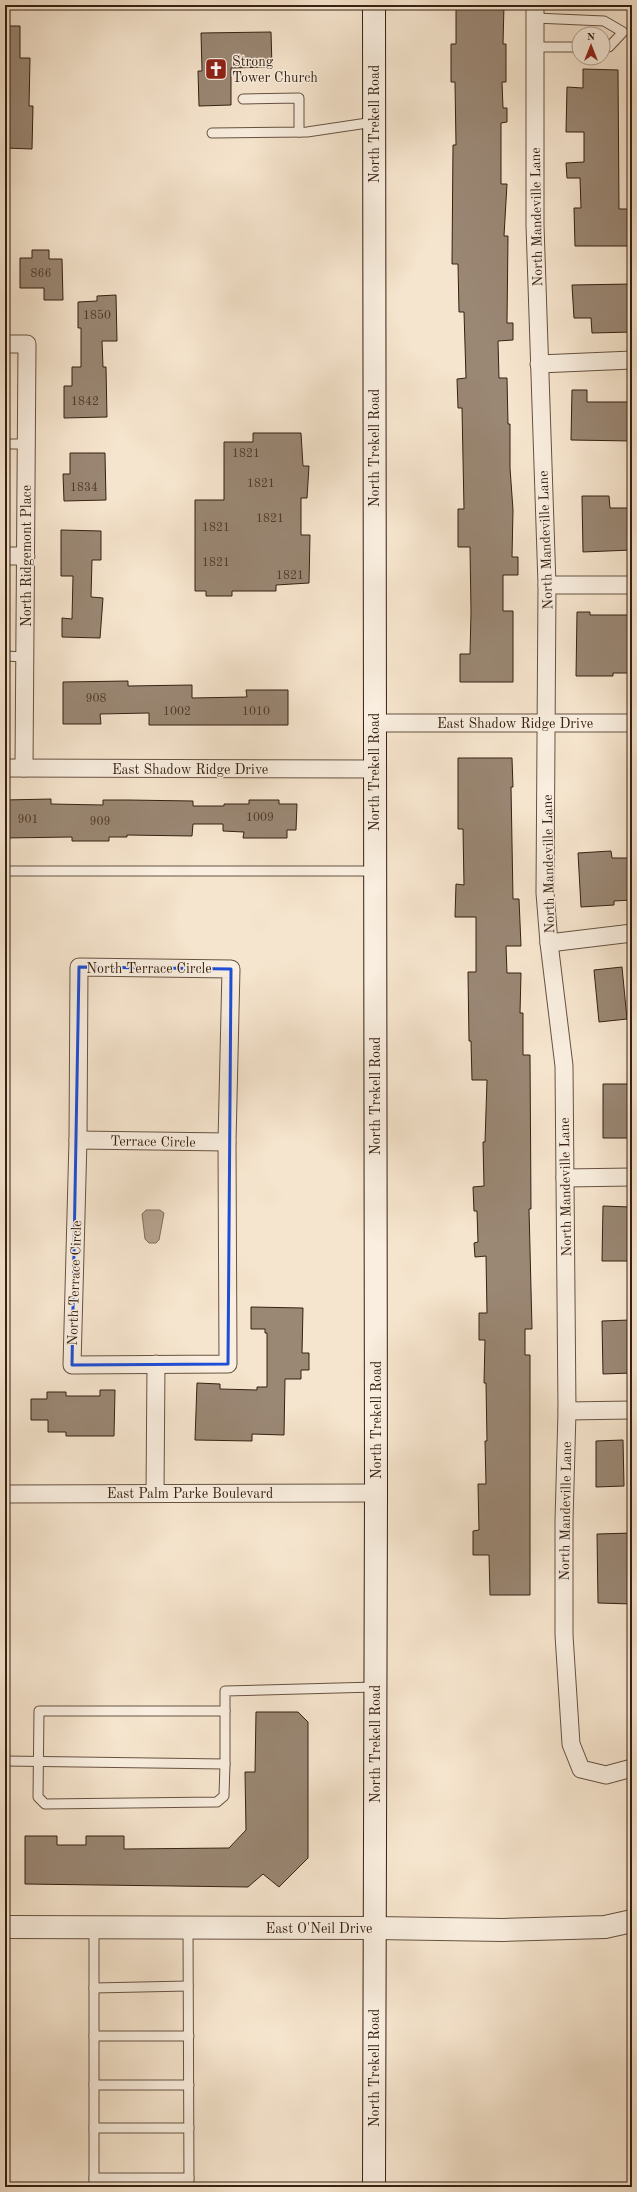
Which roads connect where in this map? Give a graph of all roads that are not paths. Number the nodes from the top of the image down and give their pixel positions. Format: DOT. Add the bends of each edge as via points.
graph roads {
  1 [pos="374,5"];
  2 [pos="535,11"];
  3 [pos="628,32"];
  4 [pos="611,45"];
  5 [pos="535,46"];
  6 [pos="571,47"];
  7 [pos="243,99"];
  8 [pos="374,122"];
  9 [pos="299,132"];
  10 [pos="212,133"];
  11 [pos="5,344"];
  12 [pos="632,360"];
  13 [pos="540,364"];
  14 [pos="5,444"];
  15 [pos="26,444"];
  16 [pos="5,556"];
  17 [pos="26,556"];
  18 [pos="547,585"];
  19 [pos="632,585"];
  20 [pos="5,656"];
  21 [pos="25,656"];
  22 [pos="374,723"];
  23 [pos="547,723"];
  24 [pos="632,723"];
  25 [pos="5,768"];
  26 [pos="24,768"];
  27 [pos="375,769"];
  28 [pos="5,871"];
  29 [pos="374,871"];
  30 [pos="632,933"];
  31 [pos="549,943"];
  32 [pos="78,1140"];
  33 [pos="227,1142"];
  34 [pos="632,1177"];
  35 [pos="565,1178"];
  36 [pos="156,1364"];
  37 [pos="567,1410"];
  38 [pos="632,1410"];
  39 [pos="155,1493"];
  40 [pos="376,1493"];
  41 [pos="5,1494"];
  42 [pos="375,1687"];
  43 [pos="226,1711"];
  44 [pos="5,1761"];
  45 [pos="39,1761"];
  46 [pos="225,1764"];
  47 [pos="632,1768"];
  48 [pos="632,1921"];
  49 [pos="5,1927"];
  50 [pos="94,1928"];
  51 [pos="188,1928"];
  52 [pos="375,1928"];
  53 [pos="188,1986"];
  54 [pos="94,1988"];
  55 [pos="94,2036"];
  56 [pos="188,2036"];
  57 [pos="94,2085"];
  58 [pos="188,2085"];
  59 [pos="94,2128"];
  60 [pos="189,2128"];
  61 [pos="189,2182"];
  62 [pos="94,2183"];
  63 [pos="374,2187"];
  1 -- 8 [label="main road, North Trekell Road"];
  2 -- 3 [label="lane" via="604,21"];
  2 -- 5 [label="street, North Mandeville Lane"];
  3 -- 4 [label="lane"];
  5 -- 6 [label="lane"];
  5 -- 13 [label="street, North Mandeville Lane" via="535,225"];
  7 -- 9 [label="lane" via="299,98"];
  8 -- 9 [label="lane"];
  8 -- 22 [label="main road, North Trekell Road"];
  9 -- 10 [label="lane"];
  11 -- 15 [label="street, North Ridgemont Place" via="27,344"];
  12 -- 13 [label="street"];
  13 -- 18 [label="street, North Mandeville Lane"];
  14 -- 15 [label="lane"];
  15 -- 17 [label="street, North Ridgemont Place"];
  16 -- 17 [label="street"];
  17 -- 21 [label="street, North Ridgemont Place"];
  18 -- 19 [label="street"];
  18 -- 23 [label="street, North Mandeville Lane"];
  20 -- 21 [label="lane"];
  21 -- 26 [label="street, North Ridgemont Place"];
  22 -- 23 [label="street, East Shadow Ridge Drive"];
  22 -- 27 [label="main road, North Trekell Road"];
  23 -- 24 [label="street, East Shadow Ridge Drive"];
  23 -- 31 [label="street, North Mandeville Lane" via="545,893"];
  25 -- 26 [label="street, East Shadow Ridge Drive"];
  26 -- 27 [label="street, East Shadow Ridge Drive"];
  27 -- 29 [label="main road, North Trekell Road"];
  28 -- 29 [label="lane"];
  29 -- 40 [label="main road, North Trekell Road"];
  30 -- 31 [label="street"];
  31 -- 35 [label="street, North Mandeville Lane" via="564,1066"];
  32 -- 33 [label="street, Terrace Circle"];
  32 -- 33 [label="street, North Terrace Circle" via="79,967 231,969"];
  32 -- 36 [label="street, North Terrace Circle" via="72,1365"];
  33 -- 36 [label="street, North Terrace Circle" via="228,1364"];
  34 -- 35 [label="street"];
  35 -- 37 [label="street, North Mandeville Lane"];
  36 -- 39 [label="street"];
  37 -- 38 [label="street"];
  37 -- 47 [label="street, North Mandeville Lane" via="564,1635 571,1744 581,1769 606,1774"];
  39 -- 40 [label="street, East Palm Parke Boulevard"];
  39 -- 41 [label="street, East Palm Parke Boulevard"];
  40 -- 42 [label="main road, North Trekell Road"];
  42 -- 43 [label="lane" via="225,1692"];
  42 -- 52 [label="main road, North Trekell Road"];
  43 -- 45 [label="lane" via="39,1711"];
  43 -- 46 [label="lane"];
  44 -- 45 [label="lane"];
  45 -- 46 [label="lane"];
  45 -- 46 [label="lane" via="38,1797 45,1804 217,1802 224,1796"];
  48 -- 52 [label="main road, East O'Neil Drive" via="605,1927 502,1930"];
  49 -- 50 [label="main road, East O'Neil Drive"];
  50 -- 51 [label="main road, East O'Neil Drive"];
  50 -- 54 [label="lane"];
  51 -- 52 [label="main road, East O'Neil Drive"];
  51 -- 53 [label="lane"];
  52 -- 63 [label="main road, North Trekell Road"];
  53 -- 54 [label="lane"];
  53 -- 56 [label="lane"];
  54 -- 55 [label="lane"];
  55 -- 56 [label="lane"];
  55 -- 57 [label="lane"];
  56 -- 58 [label="lane"];
  57 -- 58 [label="lane"];
  57 -- 59 [label="lane"];
  58 -- 60 [label="lane"];
  59 -- 60 [label="lane"];
  59 -- 62 [label="lane"];
  60 -- 61 [label="lane"];
  61 -- 62 [label="lane"];
}
